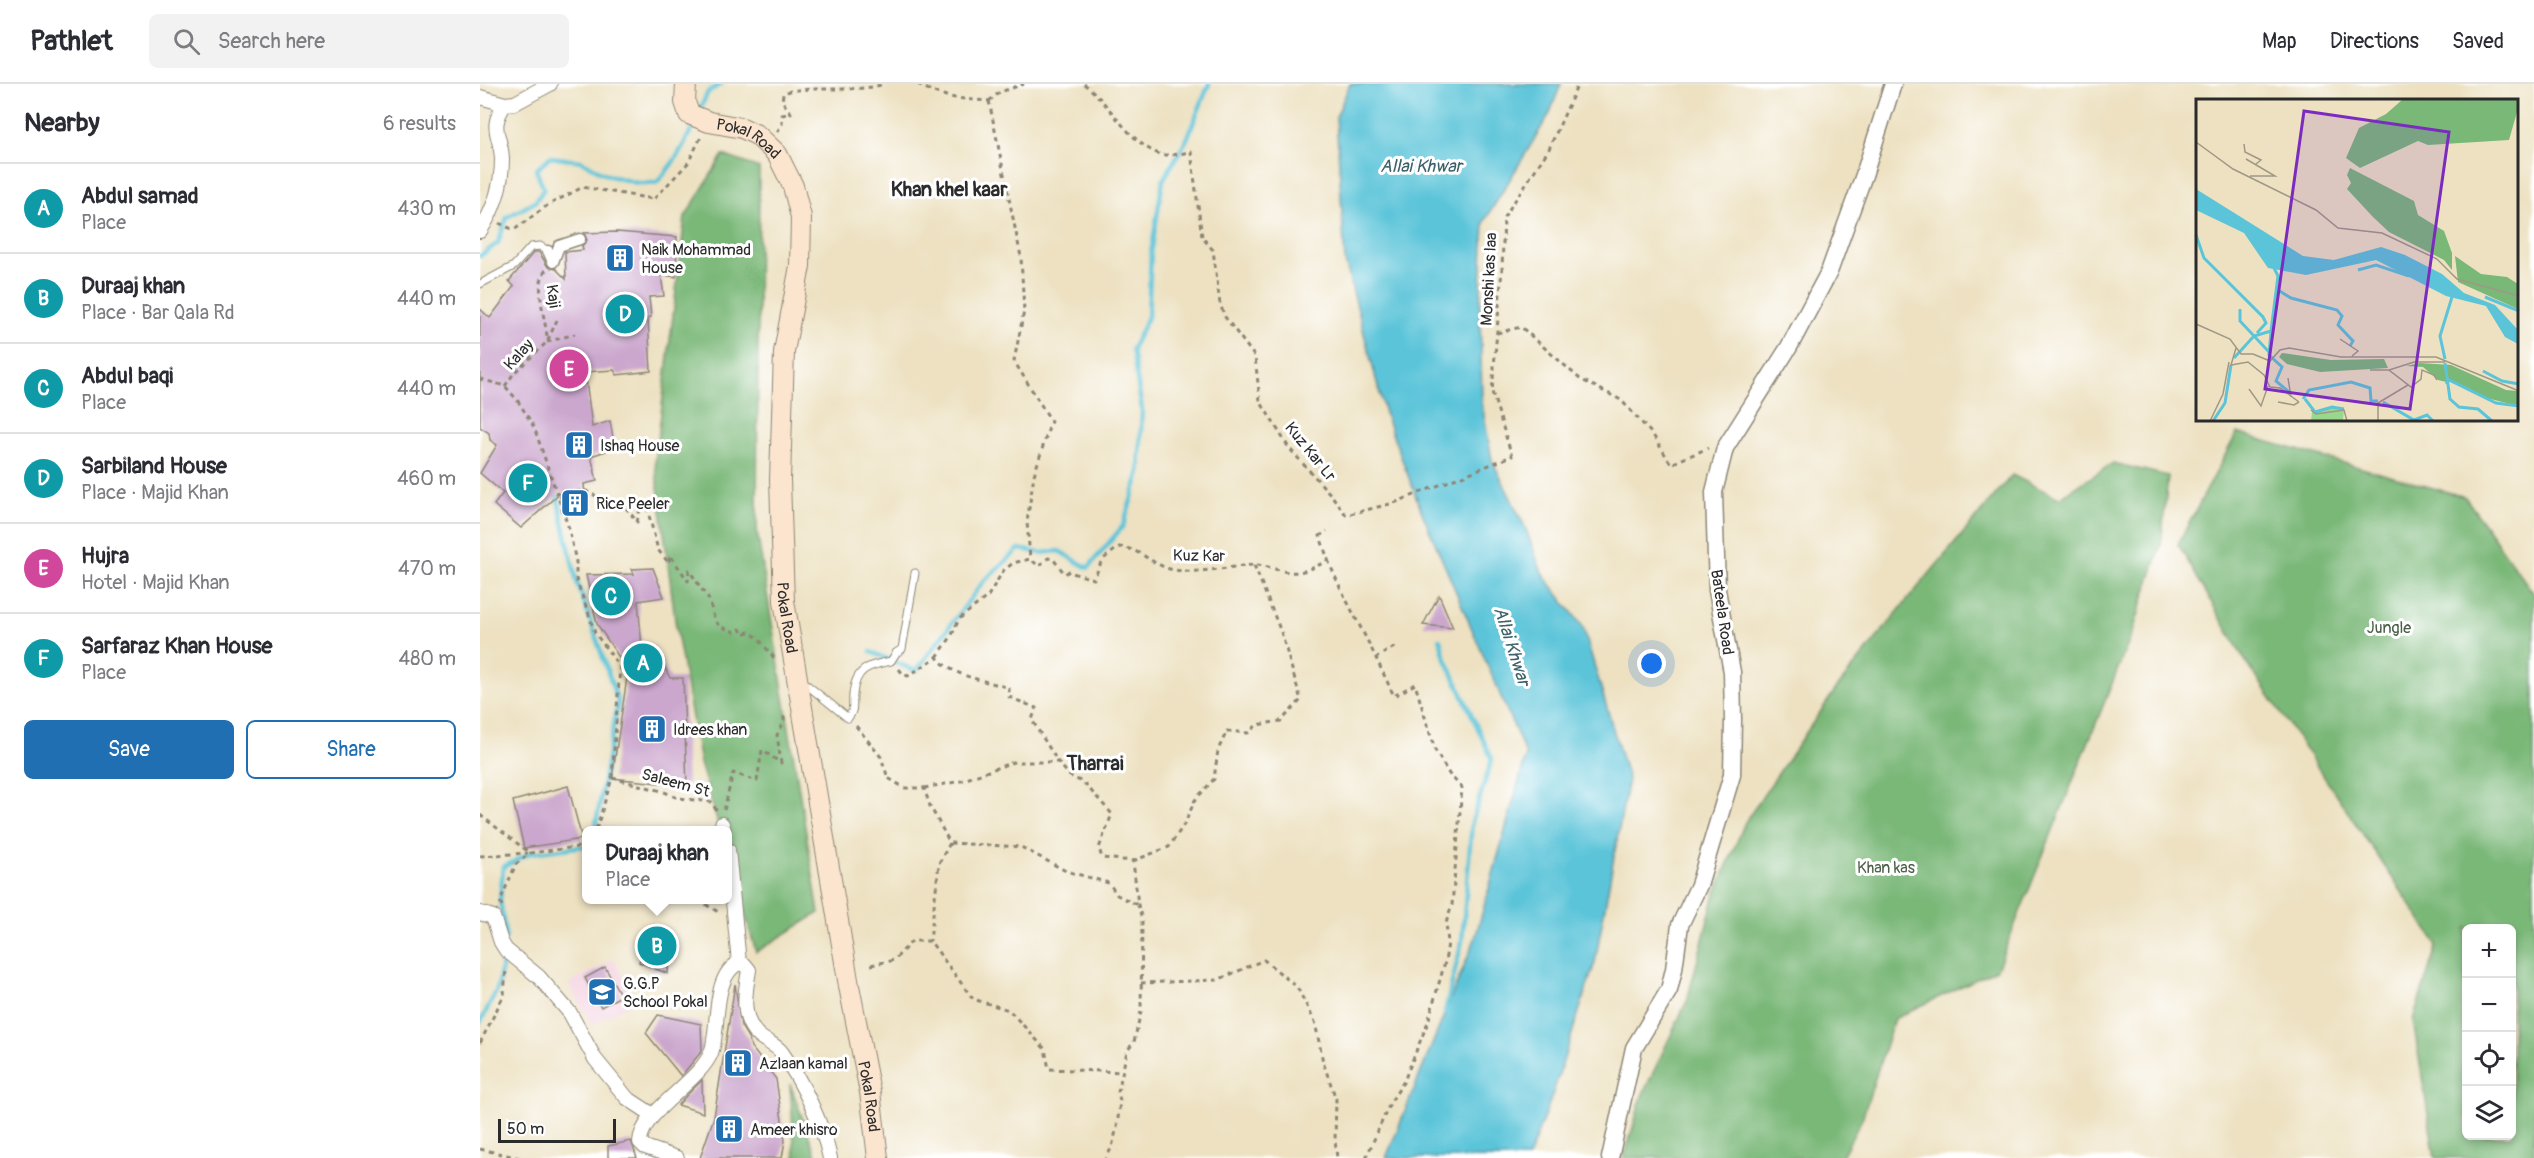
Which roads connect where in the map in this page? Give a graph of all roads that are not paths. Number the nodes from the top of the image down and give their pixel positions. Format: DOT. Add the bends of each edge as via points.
graph roads {
  1 [pos="550,84"];
  2 [pos="686,84"];
  3 [pos="1893,84"];
  4 [pos="480,97"];
  5 [pos="505,105"];
  6 [pos="480,231"];
  7 [pos="580,239"];
  8 [pos="548,251"];
  9 [pos="480,284"];
  10 [pos="915,573"];
  11 [pos="796,675"];
  12 [pos="732,893"];
  13 [pos="480,913"];
  14 [pos="739,963"];
  15 [pos="653,1115"];
  16 [pos="677,1158"];
  17 [pos="830,1158"];
  18 [pos="878,1158"];
  19 [pos="1610,1158"];
  1 -- 5 [label="street"];
  2 -- 11 [label="main road, Pokal Road" via="689,114 742,128 757,135 777,154 793,186 801,217 800,266 784,351 780,480 784,601"];
  3 -- 19 [label="street, Bateela Road" via="1829,272 1789,346 1725,448 1714,492 1717,590 1732,672 1732,775 1699,885 1680,925 1669,990 1634,1048"];
  4 -- 5 [label="street"];
  5 -- 6 [label="street" via="495,128 502,156 499,194"];
  7 -- 8 [label="street" via="559,246 553,262"];
  8 -- 9 [label="lane" via="540,246 531,247 514,266"];
  10 -- 11 [label="lane" via="902,649 891,661 867,666 862,671 855,682 854,711 848,718"];
  11 -- 18 [label="main road, Pokal Road" via="870,1092"];
  12 -- 14 [label="street"];
  13 -- 15 [label="street" via="493,917 506,950 539,977 570,1013 595,1059 627,1098"];
  14 -- 15 [label="street" via="729,972 719,998 712,1052"];
  14 -- 17 [label="street" via="749,970 745,995 751,1026 780,1050 826,1138"];
  15 -- 16 [label="street" via="640,1142"];
}
